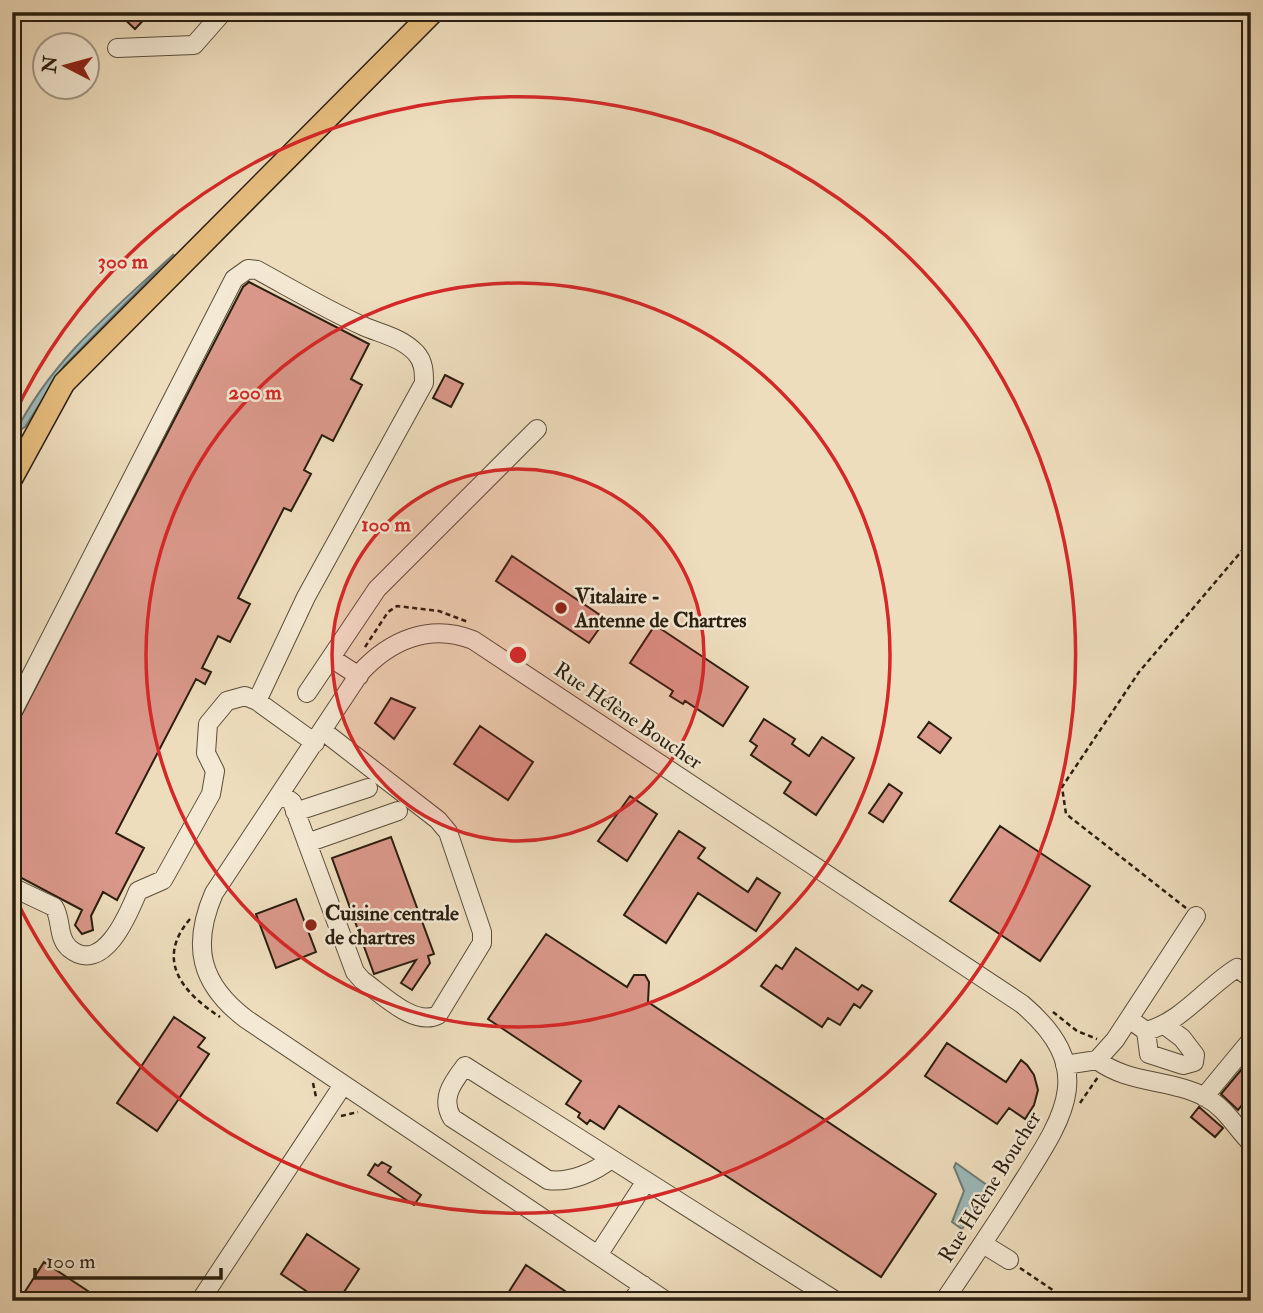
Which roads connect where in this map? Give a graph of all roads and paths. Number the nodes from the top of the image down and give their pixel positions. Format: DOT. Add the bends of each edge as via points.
graph roads {
  1 [pos="223,12"];
  2 [pos="426,16"];
  3 [pos="117,48"];
  4 [pos="537,429"];
  5 [pos="12,478"];
  6 [pos="1251,540"];
  7 [pos="475,626"];
  8 [pos="331,658"];
  9 [pos="354,673"];
  10 [pos="307,694"];
  11 [pos="257,701"];
  12 [pos="12,713"];
  13 [pos="319,737"];
  14 [pos="368,788"];
  15 [pos="281,794"];
  16 [pos="398,811"];
  17 [pos="295,812"];
  18 [pos="307,843"];
  19 [pos="12,887"];
  20 [pos="194,909"];
  21 [pos="1196,916"];
  22 [pos="1251,978"];
  23 [pos="1044,1007"];
  24 [pos="1129,1019"];
  25 [pos="226,1021"];
  26 [pos="1166,1026"];
  27 [pos="1146,1031"];
  28 [pos="1104,1035"];
  29 [pos="1251,1040"];
  30 [pos="1097,1060"];
  31 [pos="1065,1065"];
  32 [pos="309,1078"];
  33 [pos="343,1085"];
  34 [pos="1204,1097"];
  35 [pos="315,1104"];
  36 [pos="1251,1143"];
  37 [pos="611,1159"];
  38 [pos="646,1181"];
  39 [pos="983,1244"];
  40 [pos="598,1255"];
  41 [pos="1009,1260"];
  42 [pos="643,1285"];
  43 [pos="201,1301"];
  44 [pos="632,1301"];
  45 [pos="666,1301"];
  46 [pos="836,1301"];
  47 [pos="944,1301"];
  48 [pos="1069,1301"];
  1 -- 3 [label="street" via="194,45"];
  2 -- 5 [label="main road" via="64,383"];
  4 -- 8 [label="street" via="377,589"];
  6 -- 21 [label="path" via="1139,672 1062,787 1066,814"];
  7 -- 9 [label="path" via="451,614 397,606 388,612"];
  8 -- 9 [label="street"];
  8 -- 10 [label="street"];
  9 -- 13 [label="street, Rue Hélène Boucher"];
  9 -- 31 [label="street, Rue Hélène Boucher" via="378,653 412,637 456,633 473,640 1022,1004 1048,1026"];
  11 -- 12 [label="street" via="306,597 424,383 424,374 415,351 387,334 248,269 234,279"];
  11 -- 13 [label="street"];
  11 -- 19 [label="street" via="245,696 227,701 208,724 206,753 215,771 211,794 163,880 138,891 108,946 89,953 68,947 54,907"];
  13 -- 15 [label="street, Rue Hélène Boucher"];
  13 -- 18 [label="street" via="439,820 448,832 482,943 438,1016 417,1018 355,972"];
  14 -- 17 [label="street"];
  15 -- 17 [label="street" via="292,802"];
  15 -- 33 [label="street, Rue Hélène Boucher" via="214,893 204,915 202,956 213,986 227,1005"];
  16 -- 18 [label="street"];
  17 -- 18 [label="street"];
  20 -- 25 [label="path" via="175,942 172,958 176,973 198,1002"];
  21 -- 24 [label="street"];
  22 -- 26 [label="street" via="1237,968"];
  23 -- 28 [label="path" via="1090,1038"];
  24 -- 27 [label="street"];
  24 -- 30 [label="street"];
  26 -- 27 [label="street"];
  26 -- 27 [label="street" via="1182,1038 1195,1055 1194,1062 1184,1065 1149,1054"];
  29 -- 34 [label="street"];
  30 -- 31 [label="street"];
  30 -- 34 [label="street" via="1114,1072"];
  31 -- 39 [label="street, Rue Hélène Boucher" via="1067,1086 1059,1122"];
  32 -- 35 [label="path"];
  33 -- 40 [label="street, Rue Hélène Boucher"];
  33 -- 43 [label="street"];
  34 -- 36 [label="street" via="1232,1118"];
  37 -- 37 [label="street" via="465,1066 449,1088 452,1118 548,1180 596,1170"];
  37 -- 38 [label="street"];
  38 -- 40 [label="street"];
  38 -- 46 [label="street"];
  39 -- 41 [label="street"];
  39 -- 47 [label="street, Rue Hélène Boucher"];
  40 -- 42 [label="street, Rue Hélène Boucher"];
  41 -- 48 [label="path"];
  42 -- 44 [label="street"];
  42 -- 45 [label="street, Rue Hélène Boucher"];
}
